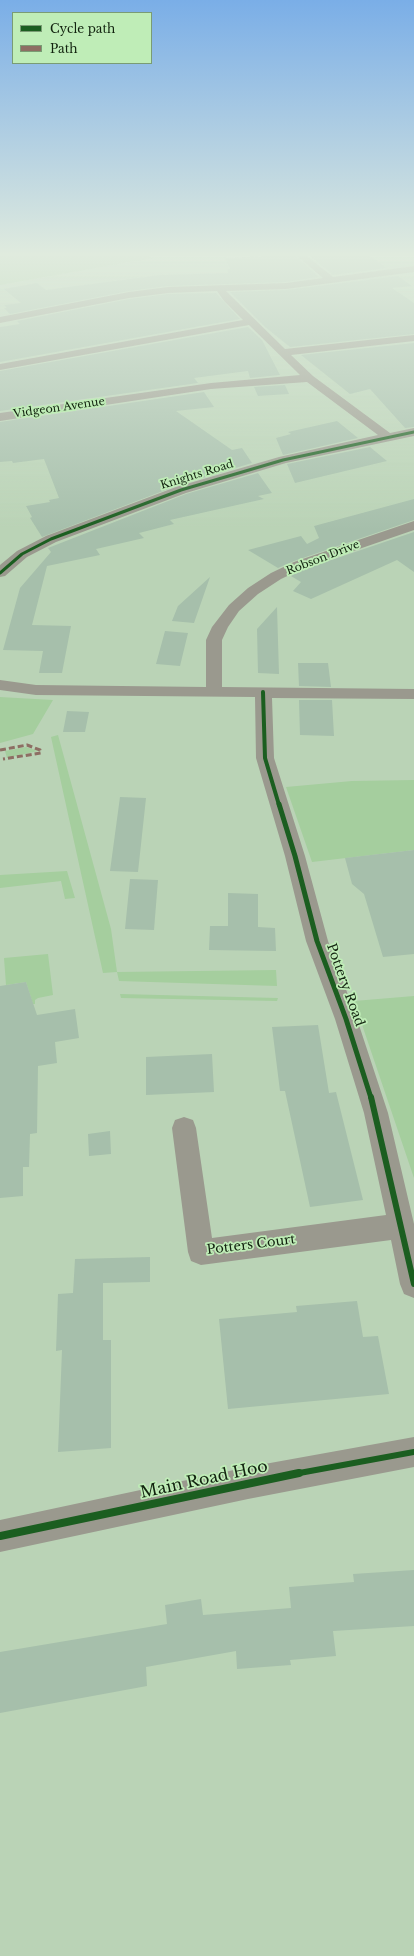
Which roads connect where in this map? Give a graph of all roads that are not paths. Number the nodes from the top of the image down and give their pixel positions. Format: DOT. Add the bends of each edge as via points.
graph roads {
  1 [pos="110,347"];
  2 [pos="276,347"];
  3 [pos="332,347"];
  4 [pos="282,353"];
  5 [pos="0,367"];
  6 [pos="309,378"];
  7 [pos="0,417"];
  8 [pos="414,432"];
  9 [pos="388,437"];
  10 [pos="414,525"];
  11 [pos="0,573"];
  12 [pos="0,685"];
  13 [pos="214,691"];
  14 [pos="263,692"];
  15 [pos="414,694"];
  16 [pos="184,1128"];
  17 [pos="400,1226"];
  18 [pos="414,1284"];
  19 [pos="414,1452"];
  20 [pos="0,1536"];
  1 -- 5 [label="street"];
  2 -- 4 [label="street"];
  3 -- 4 [label="street"];
  4 -- 6 [label="street"];
  6 -- 7 [label="street, Vidgeon Avenue" via="211,386"];
  6 -- 9 [label="street"];
  8 -- 9 [label="street, Knights Road"];
  9 -- 11 [label="street, Knights Road" via="283,460 160,497 68,531 36,546"];
  10 -- 13 [label="street, Robson Drive" via="299,565 253,591 234,608 214,640"];
  12 -- 13 [label="street" via="36,690"];
  13 -- 14 [label="street"];
  14 -- 15 [label="street"];
  14 -- 17 [label="street, Pottery Road" via="266,758 317,941 346,1019 376,1113"];
  16 -- 17 [label="street, Potters Court" via="201,1252"];
  17 -- 18 [label="street, Pottery Road"];
  19 -- 20 [label="street, Main Road Hoo" via="233,1486"];
}
